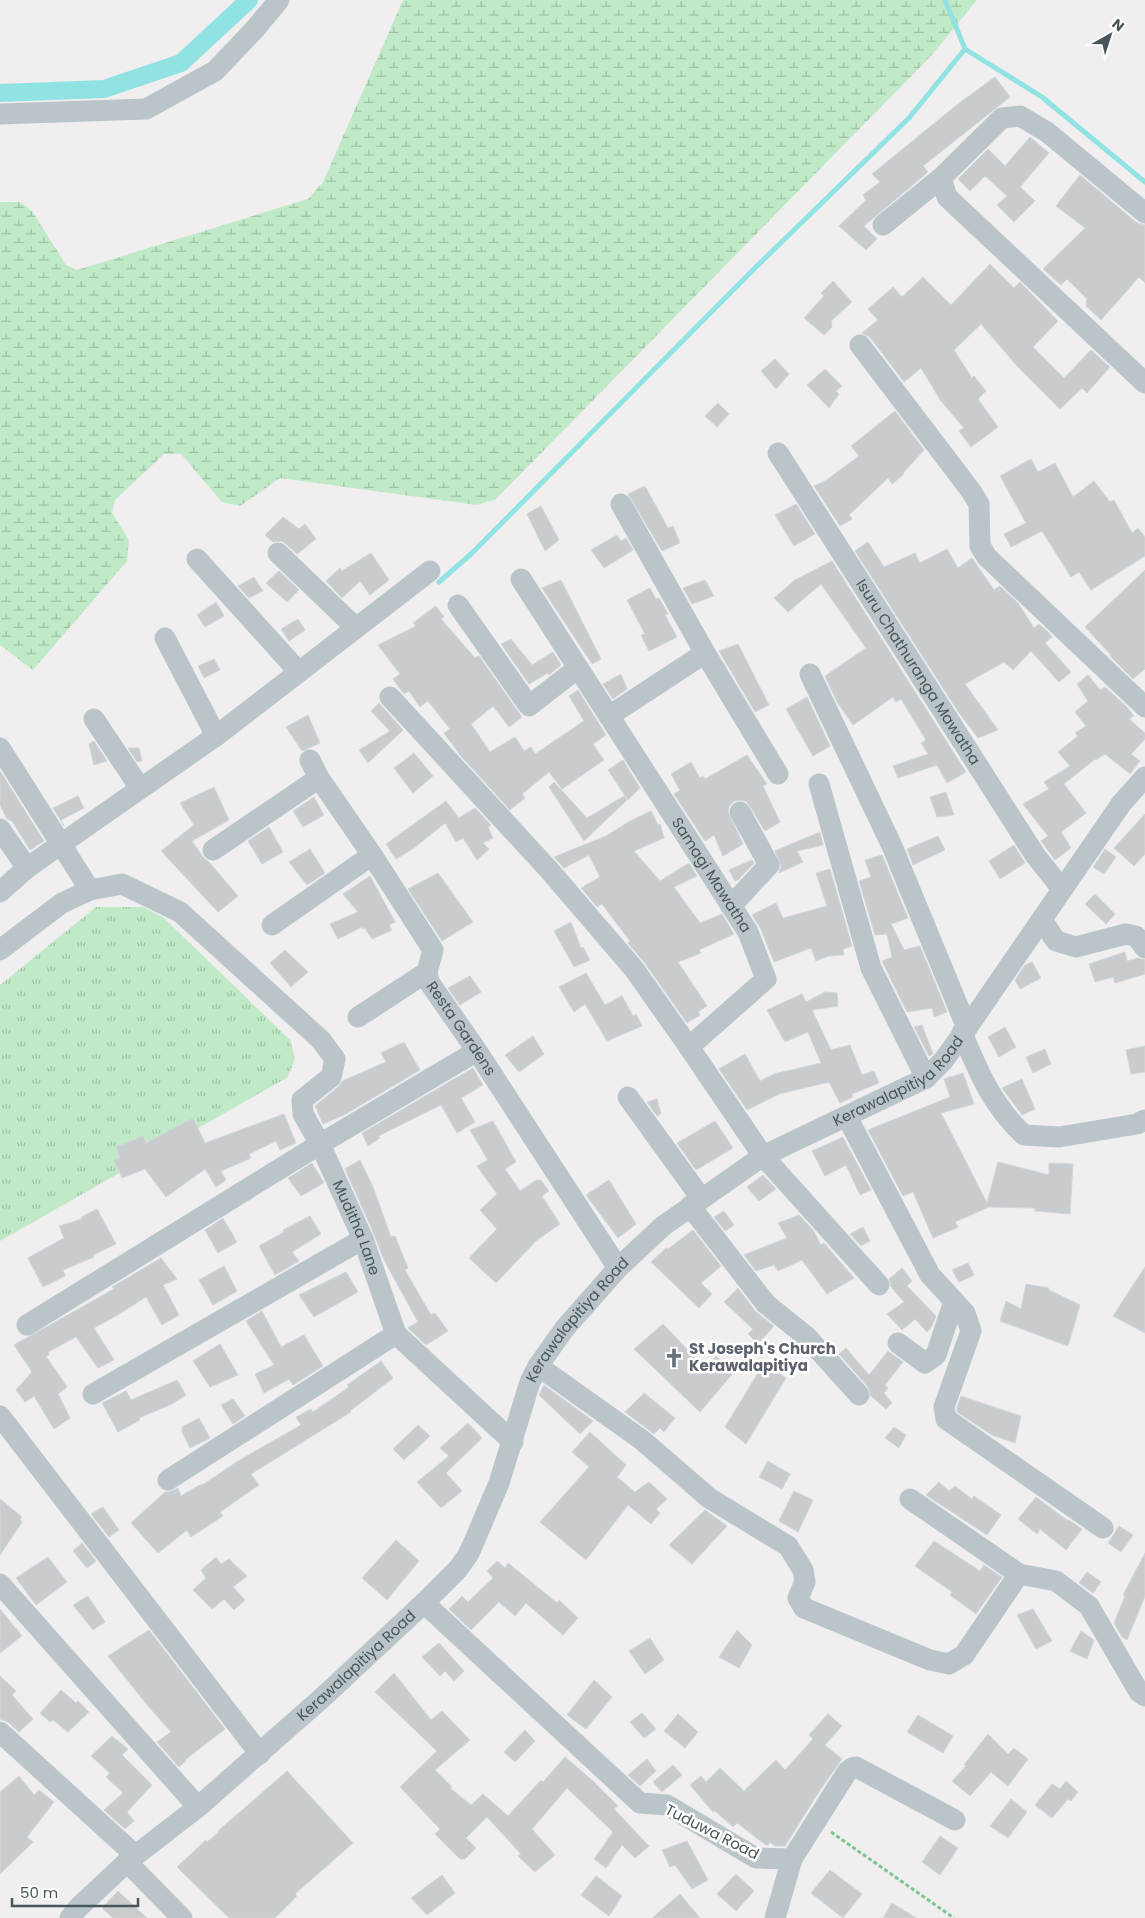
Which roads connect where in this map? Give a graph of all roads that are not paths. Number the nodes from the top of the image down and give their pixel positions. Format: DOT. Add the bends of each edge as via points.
graph roads {
  1 [pos="279,0"];
  2 [pos="0,114"];
  3 [pos="942,178"];
  4 [pos="1145,213"];
  5 [pos="883,225"];
  6 [pos="860,346"];
  7 [pos="1145,383"];
  8 [pos="778,453"];
  9 [pos="621,504"];
  10 [pos="278,553"];
  11 [pos="196,560"];
  12 [pos="430,571"];
  13 [pos="521,579"];
  14 [pos="458,605"];
  15 [pos="356,628"];
  16 [pos="165,638"];
  17 [pos="705,653"];
  18 [pos="578,668"];
  19 [pos="299,672"];
  20 [pos="810,674"];
  21 [pos="390,698"];
  22 [pos="1145,707"];
  23 [pos="609,716"];
  24 [pos="94,719"];
  25 [pos="216,736"];
  26 [pos="0,748"];
  27 [pos="778,774"];
  28 [pos="1145,777"];
  29 [pos="819,784"];
  30 [pos="140,788"];
  31 [pos="740,812"];
  32 [pos="0,829"];
  33 [pos="61,844"];
  34 [pos="214,850"];
  35 [pos="372,855"];
  36 [pos="27,868"];
  37 [pos="1062,889"];
  38 [pos="90,890"];
  39 [pos="0,892"];
  40 [pos="731,906"];
  41 [pos="1042,920"];
  42 [pos="272,925"];
  43 [pos="1145,948"];
  44 [pos="0,950"];
  45 [pos="427,972"];
  46 [pos="358,1017"];
  47 [pos="965,1031"];
  48 [pos="689,1047"];
  49 [pos="476,1051"];
  50 [pos="926,1078"];
  51 [pos="628,1097"];
  52 [pos="847,1117"];
  53 [pos="1145,1120"];
  54 [pos="320,1144"];
  55 [pos="763,1156"];
  56 [pos="696,1202"];
  57 [pos="363,1239"];
  58 [pos="618,1268"];
  59 [pos="879,1285"];
  60 [pos="954,1302"];
  61 [pos="27,1325"];
  62 [pos="396,1334"];
  63 [pos="898,1344"];
  64 [pos="538,1366"];
  65 [pos="92,1394"];
  66 [pos="860,1395"];
  67 [pos="0,1416"];
  68 [pos="513,1442"];
  69 [pos="168,1480"];
  70 [pos="910,1499"];
  71 [pos="1103,1528"];
  72 [pos="1019,1574"];
  73 [pos="0,1584"];
  74 [pos="424,1603"];
  75 [pos="1145,1696"];
  76 [pos="0,1732"];
  77 [pos="260,1754"];
  78 [pos="198,1807"];
  79 [pos="954,1820"];
  80 [pos="131,1858"];
  81 [pos="792,1859"];
  82 [pos="70,1918"];
  83 [pos="182,1918"];
  84 [pos="776,1918"];
  1 -- 2 [label="street" via="215,72 146,109"];
  3 -- 4 [label="street" via="1002,118 1020,116 1047,132"];
  3 -- 5 [label="street"];
  3 -- 7 [label="street" via="947,197"];
  6 -- 22 [label="street" via="979,504 980,546 988,558"];
  8 -- 37 [label="street, Isuru Chathuranga Mawatha" via="1034,855"];
  9 -- 17 [label="street"];
  10 -- 15 [label="street"];
  11 -- 19 [label="street"];
  12 -- 15 [label="street"];
  13 -- 18 [label="street, Samagi Mawatha"];
  14 -- 18 [label="street" via="529,706"];
  15 -- 19 [label="street"];
  16 -- 25 [label="street"];
  17 -- 23 [label="street"];
  17 -- 27 [label="street"];
  18 -- 23 [label="street, Samagi Mawatha"];
  19 -- 25 [label="street"];
  20 -- 47 [label="street" via="892,846"];
  21 -- 48 [label="street" via="550,871 634,970"];
  23 -- 40 [label="street, Samagi Mawatha"];
  24 -- 30 [label="street"];
  25 -- 30 [label="street"];
  26 -- 33 [label="street"];
  28 -- 37 [label="street, Kerawalapitiya Road" via="1121,804"];
  29 -- 50 [label="street" via="871,968"];
  30 -- 33 [label="street"];
  31 -- 40 [label="street" via="769,865"];
  32 -- 36 [label="street"];
  33 -- 36 [label="street"];
  33 -- 38 [label="street"];
  34 -- 35 [label="street, Resta Gardens" via="314,769"];
  35 -- 42 [label="street"];
  35 -- 45 [label="street, Resta Gardens" via="433,950"];
  36 -- 39 [label="street"];
  37 -- 41 [label="street, Kerawalapitiya Road"];
  38 -- 44 [label="street" via="62,903"];
  38 -- 54 [label="street, Muditha Lane" via="122,884 180,912 320,1040 335,1059 331,1077 302,1100 304,1114"];
  40 -- 48 [label="street, Samagi Mawatha" via="748,932 766,979"];
  41 -- 43 [label="street" via="1056,941 1076,947 1126,934 1136,936"];
  41 -- 47 [label="street, Kerawalapitiya Road"];
  45 -- 46 [label="street"];
  45 -- 49 [label="street, Resta Gardens" via="429,982"];
  47 -- 50 [label="street, Kerawalapitiya Road"];
  47 -- 53 [label="street" via="982,1080 1007,1119 1024,1135 1059,1137"];
  48 -- 55 [label="street"];
  49 -- 54 [label="street"];
  49 -- 58 [label="street, Resta Gardens"];
  50 -- 52 [label="street, Kerawalapitiya Road"];
  51 -- 56 [label="street"];
  52 -- 55 [label="street, Kerawalapitiya Road"];
  52 -- 60 [label="street" via="930,1275"];
  54 -- 57 [label="street, Muditha Lane"];
  54 -- 61 [label="street"];
  55 -- 56 [label="street, Kerawalapitiya Road"];
  55 -- 59 [label="street"];
  56 -- 58 [label="street, Kerawalapitiya Road" via="662,1226"];
  56 -- 66 [label="street" via="766,1304 807,1337"];
  57 -- 62 [label="street, Muditha Lane"];
  57 -- 65 [label="street"];
  58 -- 64 [label="street, Kerawalapitiya Road" via="565,1328"];
  60 -- 63 [label="street" via="936,1354 926,1363"];
  60 -- 71 [label="street" via="965,1313 970,1331 944,1408 946,1419"];
  62 -- 68 [label="street, Muditha Lane"];
  62 -- 69 [label="street"];
  64 -- 68 [label="street, Kerawalapitiya Road" via="530,1382"];
  64 -- 72 [label="street" via="642,1440 709,1498 788,1546 803,1570 805,1582 798,1598 804,1608 930,1660 949,1664 964,1655"];
  67 -- 77 [label="street"];
  68 -- 74 [label="street, Kerawalapitiya Road" via="468,1555"];
  70 -- 72 [label="street"];
  72 -- 75 [label="street" via="1056,1581 1089,1606 1139,1692"];
  73 -- 78 [label="street"];
  74 -- 77 [label="street, Kerawalapitiya Road"];
  74 -- 81 [label="street, Tuduwa Road" via="640,1803 667,1806 756,1858"];
  76 -- 80 [label="street"];
  77 -- 78 [label="street, Kerawalapitiya Road"];
  78 -- 80 [label="street, Kerawalapitiya Road"];
  79 -- 81 [label="street" via="856,1767 847,1772"];
  80 -- 82 [label="street, Kerawalapitiya Road"];
  80 -- 83 [label="street"];
  81 -- 84 [label="street"];
}
